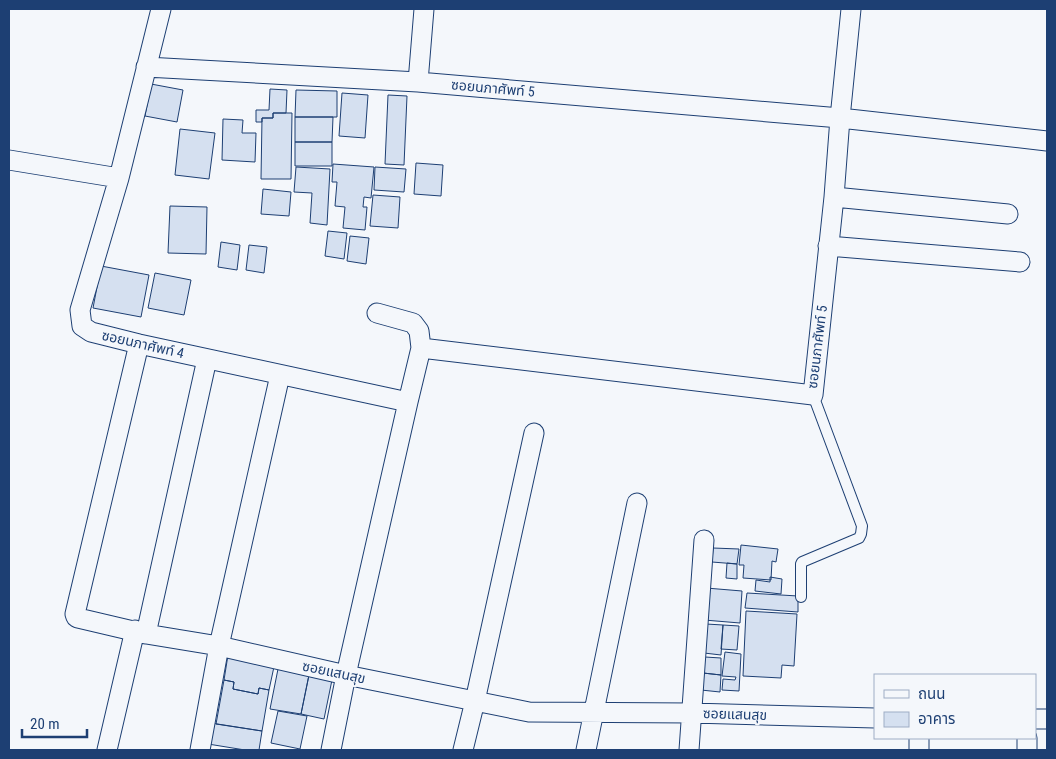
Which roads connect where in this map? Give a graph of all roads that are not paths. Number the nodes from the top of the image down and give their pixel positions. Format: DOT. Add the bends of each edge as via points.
graph roads {
  1 [pos="161,9"];
  2 [pos="424,9"];
  3 [pos="851,9"];
  4 [pos="146,67"];
  5 [pos="418,82"];
  6 [pos="840,118"];
  7 [pos="1047,142"];
  8 [pos="9,160"];
  9 [pos="119,178"];
  10 [pos="834,198"];
  11 [pos="1008,214"];
  12 [pos="828,246"];
  13 [pos="1020,262"];
  14 [pos="377,313"];
  15 [pos="139,344"];
  16 [pos="421,348"];
  17 [pos="207,359"];
  18 [pos="280,375"];
  19 [pos="813,394"];
  20 [pos="408,402"];
  21 [pos="534,433"];
  22 [pos="637,503"];
  23 [pos="704,540"];
  24 [pos="801,597"];
  25 [pos="140,632"];
  26 [pos="219,646"];
  27 [pos="346,675"];
  28 [pos="475,701"];
  29 [pos="593,712"];
  30 [pos="691,713"];
  31 [pos="874,718"];
  32 [pos="107,750"];
  33 [pos="200,750"];
  34 [pos="331,750"];
  35 [pos="463,750"];
  36 [pos="586,750"];
  37 [pos="689,750"];
  1 -- 4 [label="street, ซอยนภาศัพท์ 4"];
  2 -- 5 [label="street"];
  3 -- 6 [label="street, ซอยนภาศัพท์ 5"];
  4 -- 5 [label="street, ซอยนภาศัพท์ 5"];
  4 -- 9 [label="street, ซอยนภาศัพท์ 4"];
  5 -- 6 [label="street, ซอยนภาศัพท์ 5"];
  6 -- 7 [label="street"];
  6 -- 10 [label="street, ซอยนภาศัพท์ 5"];
  8 -- 9 [label="street"];
  9 -- 15 [label="street, ซอยนภาศัพท์ 4" via="80,310 82,326 91,332"];
  10 -- 11 [label="street"];
  10 -- 12 [label="street, ซอยนภาศัพท์ 5"];
  12 -- 13 [label="street"];
  12 -- 19 [label="street, ซอยนภาศัพท์ 5"];
  14 -- 16 [label="street" via="413,323 419,331"];
  15 -- 17 [label="street, ซอยนภาศัพท์ 4"];
  15 -- 25 [label="street, ซอยแสนสุข" via="75,614 80,619"];
  16 -- 19 [label="street, ซอยนภาศัพท์ 5"];
  16 -- 20 [label="street"];
  17 -- 18 [label="street, ซอยนภาศัพท์ 4"];
  17 -- 25 [label="street"];
  18 -- 20 [label="street, ซอยนภาศัพท์ 4"];
  18 -- 26 [label="street"];
  19 -- 24 [label="lane" via="862,526 858,538 800,564"];
  20 -- 27 [label="street"];
  21 -- 28 [label="street"];
  22 -- 29 [label="street"];
  23 -- 30 [label="street"];
  25 -- 26 [label="street, ซอยแสนสุข"];
  25 -- 32 [label="street"];
  26 -- 27 [label="street, ซอยแสนสุข"];
  26 -- 33 [label="street"];
  27 -- 28 [label="street, ซอยแสนสุข"];
  27 -- 34 [label="street"];
  28 -- 29 [label="street, ซอยแสนสุข" via="529,712"];
  28 -- 35 [label="street"];
  29 -- 30 [label="street, ซอยแสนสุข"];
  29 -- 36 [label="street"];
  30 -- 31 [label="street, ซอยแสนสุข"];
  30 -- 37 [label="street"];
}
